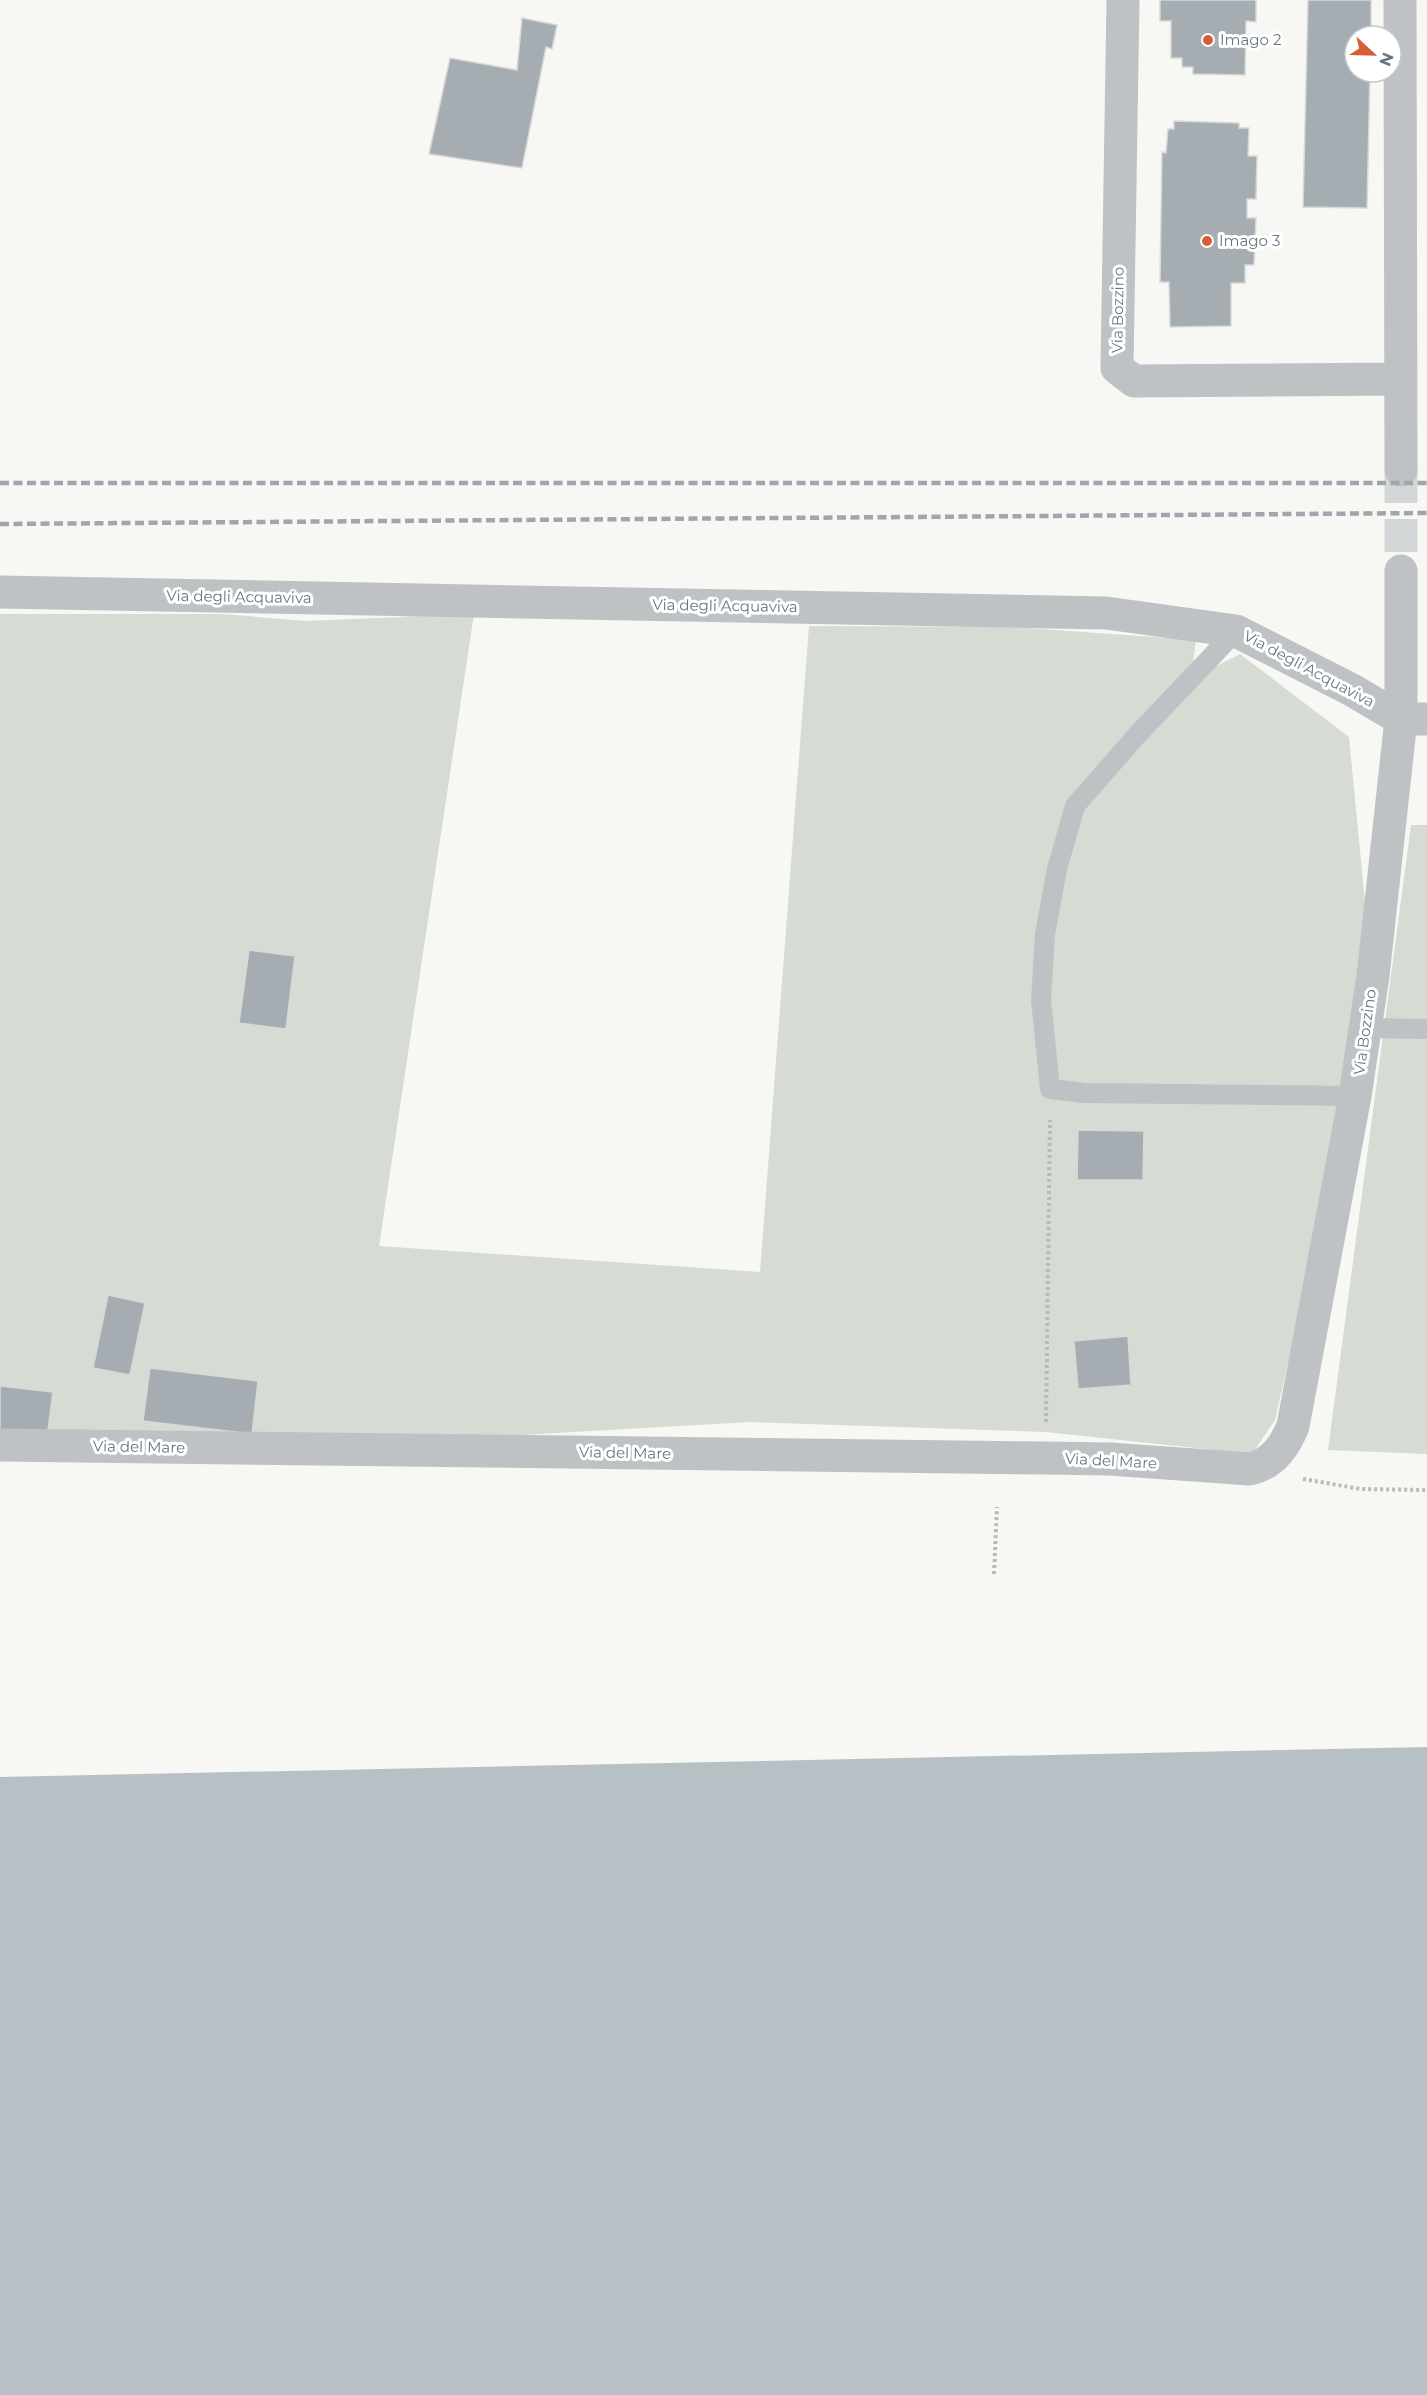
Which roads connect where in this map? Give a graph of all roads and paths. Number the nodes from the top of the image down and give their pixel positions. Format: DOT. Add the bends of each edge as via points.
graph roads {
  1 [pos="1123,0"];
  2 [pos="1400,0"];
  3 [pos="1400,379"];
  4 [pos="1401,470"];
  5 [pos="1401,571"];
  6 [pos="0,592"];
  7 [pos="1236,631"];
  8 [pos="1414,719"];
  9 [pos="1365,1028"];
  10 [pos="1427,1029"];
  11 [pos="1050,1089"];
  12 [pos="1356,1096"];
  13 [pos="1046,1432"];
  14 [pos="0,1445"];
  15 [pos="1262,1462"];
  16 [pos="1427,1490"];
  17 [pos="997,1507"];
  18 [pos="994,1575"];
  1 -- 3 [label="street, Via Bozzino" via="1117,368 1134,381"];
  2 -- 3 [label="street"];
  3 -- 4 [label="street"];
  5 -- 8 [label="street, Via Bozzino"];
  6 -- 7 [label="street, Via degli Acquaviva" via="1106,613"];
  7 -- 8 [label="street, Via degli Acquaviva"];
  7 -- 11 [label="lane" via="1075,806 1057,869 1045,934 1041,1000"];
  8 -- 9 [label="street, Via Bozzino"];
  9 -- 10 [label="lane"];
  9 -- 12 [label="street, Via Bozzino"];
  11 -- 12 [label="lane" via="1085,1093"];
  11 -- 13 [label="path"];
  12 -- 15 [label="street, Via Bozzino" via="1293,1426 1287,1441"];
  14 -- 15 [label="street, Via del Mare"];
  15 -- 16 [label="path" via="1289,1476 1360,1489"];
  17 -- 18 [label="path"];
}
